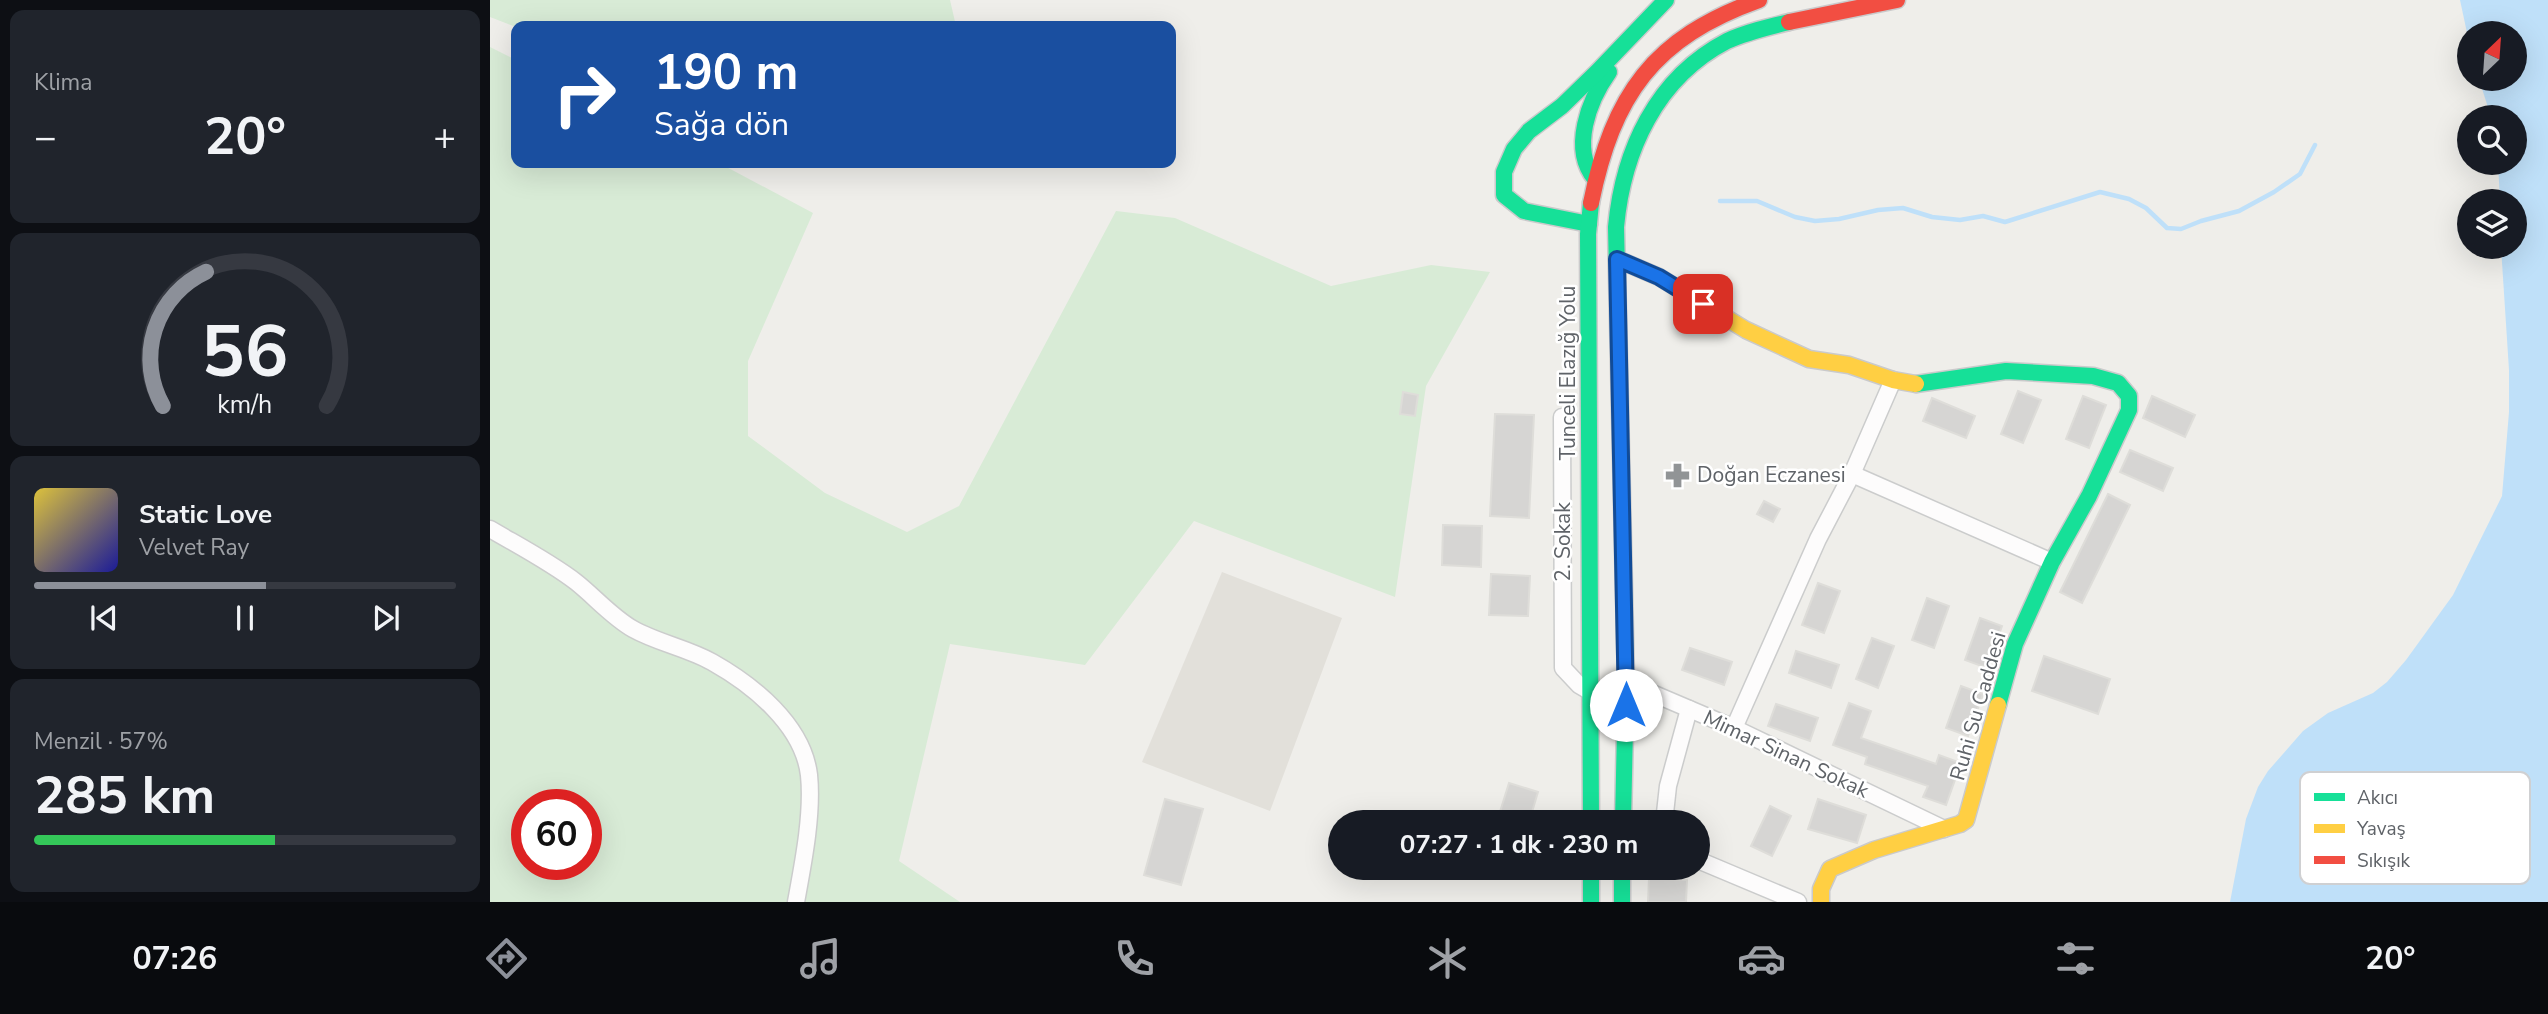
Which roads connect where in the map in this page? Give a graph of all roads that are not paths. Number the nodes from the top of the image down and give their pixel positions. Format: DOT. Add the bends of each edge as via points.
graph roads {
  1 [pos="1666,0"];
  2 [pos="1682,0"];
  3 [pos="1759,0"];
  4 [pos="1898,0"];
  5 [pos="1595,179"];
  6 [pos="1589,223"];
  7 [pos="1617,259"];
  8 [pos="1893,380"];
  9 [pos="1562,416"];
  10 [pos="1852,474"];
  11 [pos="490,529"];
  12 [pos="2052,562"];
  13 [pos="1626,682"];
  14 [pos="1591,692"];
  15 [pos="1689,709"];
  16 [pos="1734,728"];
  17 [pos="1591,810"];
  18 [pos="1623,810"];
  19 [pos="1665,810"];
  20 [pos="1944,829"];
  21 [pos="1710,865"];
  22 [pos="1591,880"];
  23 [pos="1622,880"];
  24 [pos="796,902"];
  25 [pos="1591,902"];
  26 [pos="1622,902"];
  27 [pos="1798,902"];
  28 [pos="1821,902"];
  1 -- 6 [label="main road" via="1562,106 1529,131 1504,172 1504,195 1524,211"];
  2 -- 5 [label="main road" via="1606,74 1590,103 1583,148 1586,168"];
  3 -- 5 [label="main road, Tunceli Elazığ Yolu" via="1698,27 1654,64 1617,118"];
  4 -- 7 [label="main road" via="1733,38 1673,81 1625,164 1618,199"];
  5 -- 6 [label="main road, Tunceli Elazığ Yolu"];
  6 -- 14 [label="main road, Tunceli Elazığ Yolu"];
  7 -- 8 [label="main road, Ruhi Su Caddesi" via="1809,359 1849,365"];
  7 -- 13 [label="main road"];
  8 -- 10 [label="street"];
  8 -- 12 [label="main road, Ruhi Su Caddesi" via="1914,384 2006,371 2093,376 2118,383 2129,396 2129,410"];
  9 -- 14 [label="street, 2. Sokak" via="1563,668"];
  10 -- 12 [label="street"];
  10 -- 16 [label="street"];
  11 -- 24 [label="street" via="574,581 632,629 713,663 771,705 805,756 809,775 806,842"];
  12 -- 20 [label="main road, Ruhi Su Caddesi" via="2015,644 1970,814 1960,824"];
  13 -- 15 [label="street, Mimar Sinan Sokak"];
  13 -- 18 [label="main road"];
  14 -- 17 [label="main road, Tunceli Elazığ Yolu"];
  15 -- 16 [label="street, Mimar Sinan Sokak"];
  15 -- 19 [label="street"];
  16 -- 20 [label="street, Mimar Sinan Sokak"];
  20 -- 28 [label="main road, Ruhi Su Caddesi" via="1830,869"];
  21 -- 27 [label="street"];
  22 -- 25 [label="main road"];
  23 -- 26 [label="main road"];
}
